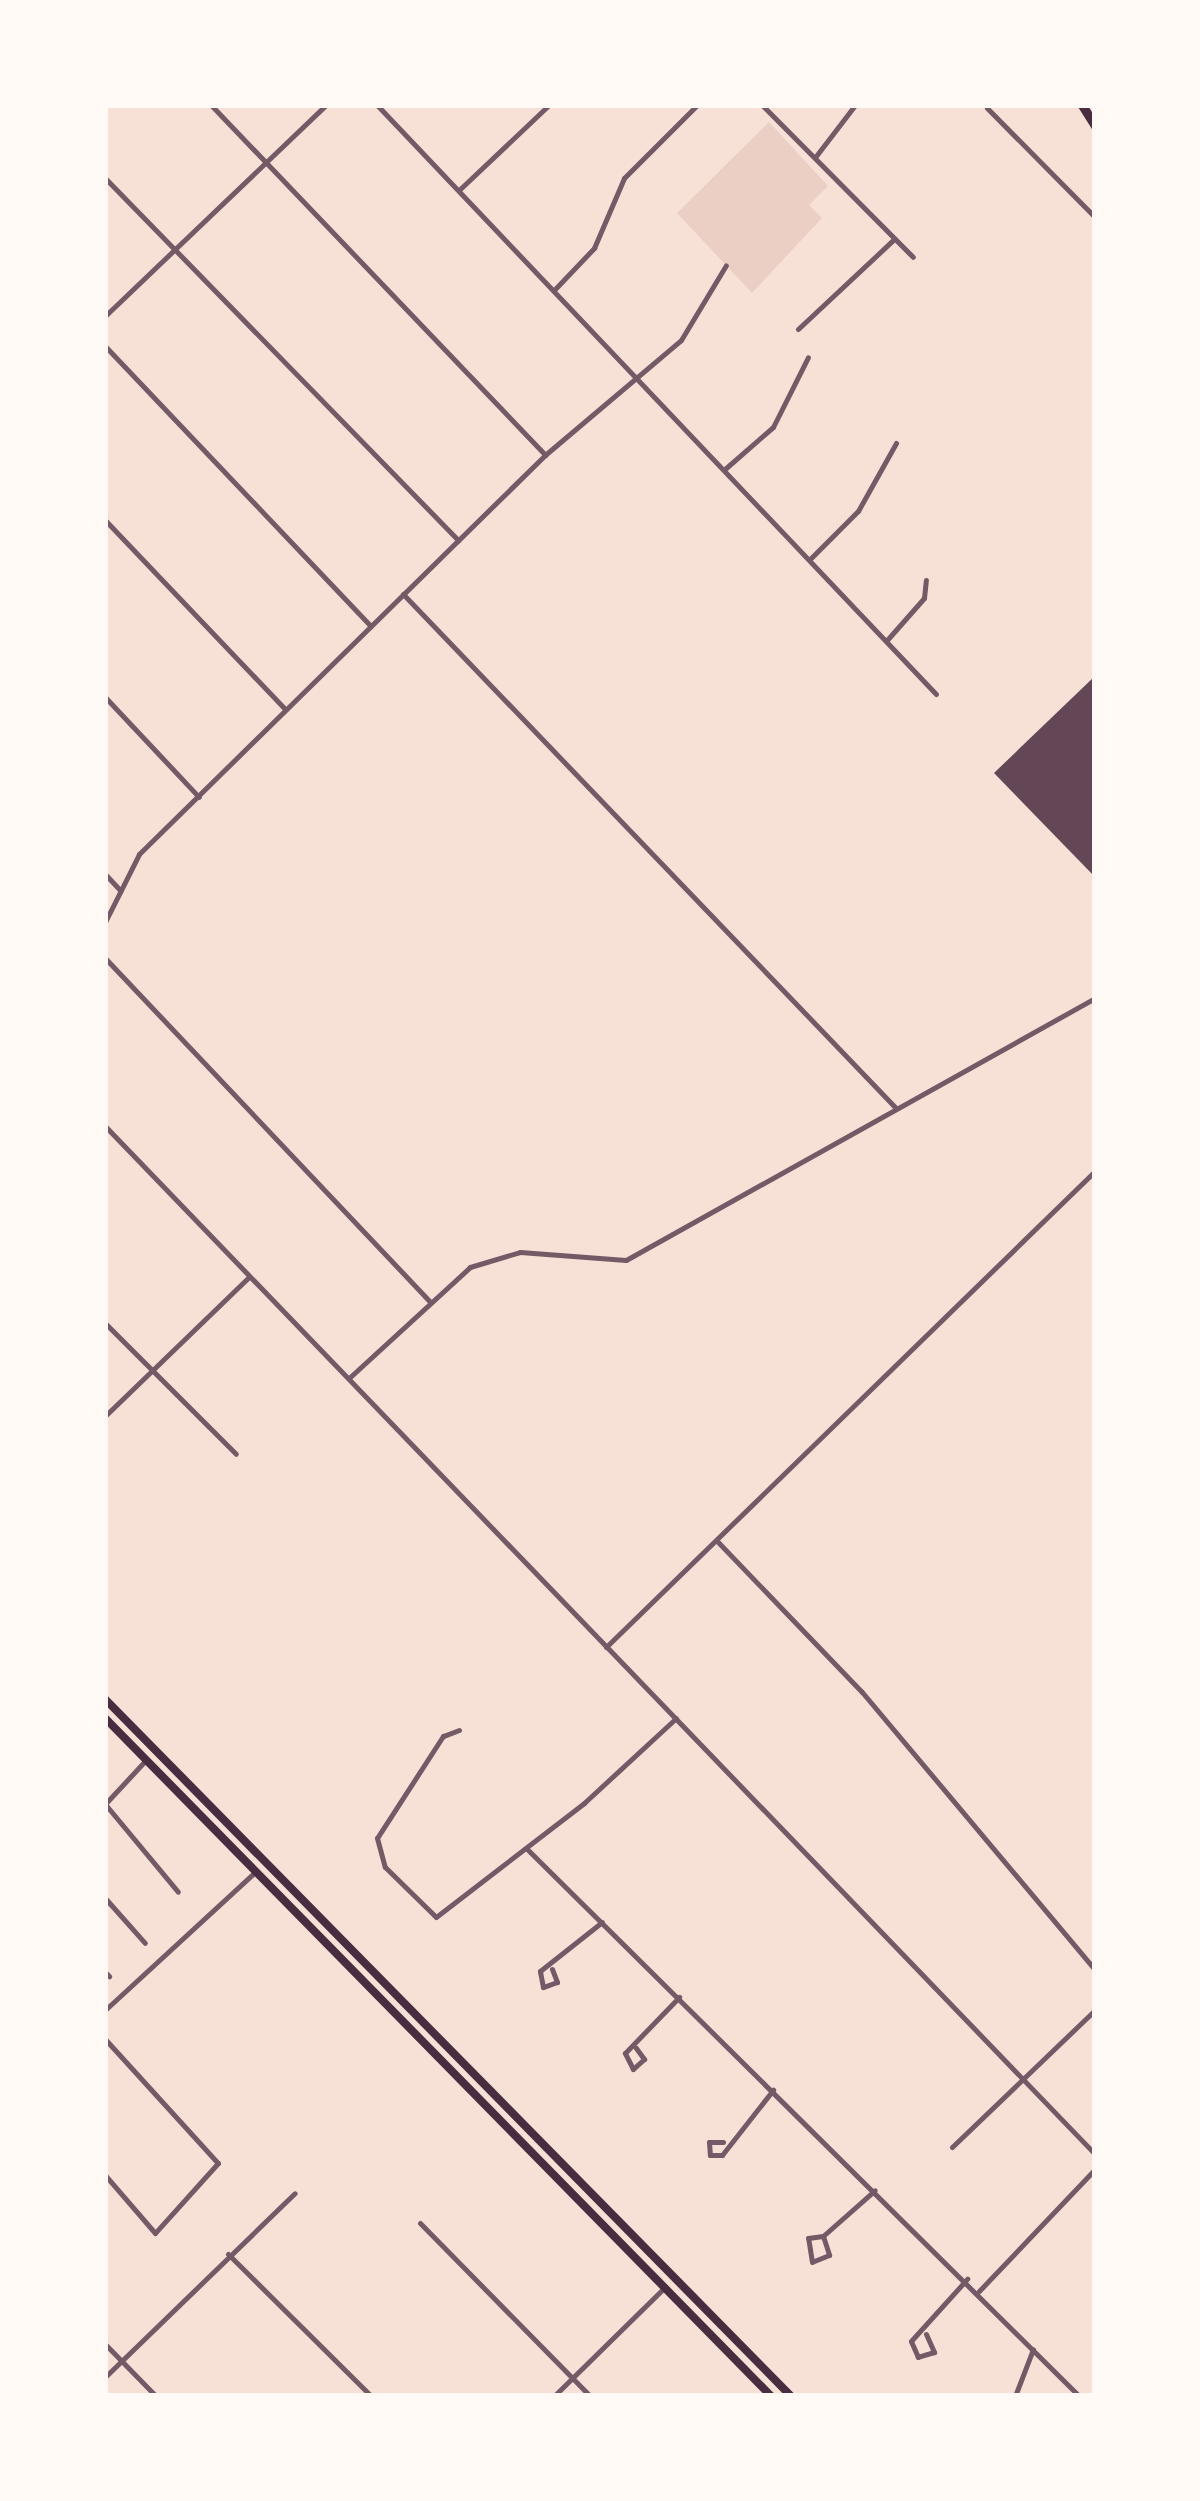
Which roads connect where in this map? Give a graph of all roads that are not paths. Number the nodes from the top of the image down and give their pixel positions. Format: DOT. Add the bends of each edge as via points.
graph roads {
  1 [pos="211,105"];
  2 [pos="326,105"];
  3 [pos="377,105"];
  4 [pos="549,105"];
  5 [pos="696,105"];
  6 [pos="762,105"];
  7 [pos="855,105"];
  8 [pos="1082,105"];
  9 [pos="987,108"];
  10 [pos="1095,126"];
  11 [pos="816,156"];
  12 [pos="266,163"];
  13 [pos="105,178"];
  14 [pos="458,190"];
  15 [pos="1095,217"];
  16 [pos="893,240"];
  17 [pos="176,250"];
  18 [pos="912,258"];
  19 [pos="726,265"];
  20 [pos="554,290"];
  21 [pos="105,316"];
  22 [pos="798,329"];
  23 [pos="105,346"];
  24 [pos="808,357"];
  25 [pos="634,374"];
  26 [pos="896,443"];
  27 [pos="545,456"];
  28 [pos="726,468"];
  29 [pos="105,520"];
  30 [pos="458,540"];
  31 [pos="811,558"];
  32 [pos="926,580"];
  33 [pos="403,594"];
  34 [pos="371,626"];
  35 [pos="887,640"];
  36 [pos="936,694"];
  37 [pos="105,697"];
  38 [pos="284,708"];
  39 [pos="199,796"];
  40 [pos="105,874"];
  41 [pos="122,892"];
  42 [pos="105,922"];
  43 [pos="105,958"];
  44 [pos="1095,998"];
  45 [pos="895,1107"];
  46 [pos="105,1126"];
  47 [pos="1095,1171"];
  48 [pos="249,1277"];
  49 [pos="430,1301"];
  50 [pos="105,1323"];
  51 [pos="150,1372"];
  52 [pos="350,1378"];
  53 [pos="105,1416"];
  54 [pos="236,1454"];
  55 [pos="717,1541"];
  56 [pos="606,1647"];
  57 [pos="105,1699"];
  58 [pos="105,1718"];
  59 [pos="676,1718"];
  60 [pos="460,1730"];
  61 [pos="147,1758"];
  62 [pos="105,1804"];
  63 [pos="526,1848"];
  64 [pos="257,1870"];
  65 [pos="178,1892"];
  66 [pos="105,1898"];
  67 [pos="602,1922"];
  68 [pos="146,1943"];
  69 [pos="552,1968"];
  70 [pos="1095,1970"];
  71 [pos="679,1997"];
  72 [pos="105,2010"];
  73 [pos="1095,2010"];
  74 [pos="105,2040"];
  75 [pos="636,2048"];
  76 [pos="1024,2078"];
  77 [pos="773,2090"];
  78 [pos="723,2142"];
  79 [pos="952,2147"];
  80 [pos="1095,2154"];
  81 [pos="1095,2169"];
  82 [pos="105,2175"];
  83 [pos="875,2190"];
  84 [pos="295,2194"];
  85 [pos="420,2223"];
  86 [pos="822,2236"];
  87 [pos="228,2254"];
  88 [pos="967,2279"];
  89 [pos="665,2287"];
  90 [pos="979,2291"];
  91 [pos="926,2334"];
  92 [pos="105,2344"];
  93 [pos="1032,2350"];
  94 [pos="121,2361"];
  95 [pos="105,2377"];
  96 [pos="572,2378"];
  97 [pos="1077,2395"];
  98 [pos="156,2396"];
  99 [pos="371,2396"];
  100 [pos="554,2396"];
  101 [pos="590,2396"];
  102 [pos="771,2396"];
  103 [pos="790,2396"];
  104 [pos="1015,2396"];
  1 -- 12 [label="street"];
  2 -- 12 [label="street"];
  3 -- 14 [label="street"];
  4 -- 14 [label="street"];
  5 -- 20 [label="street" via="624,178 594,248"];
  6 -- 11 [label="street"];
  7 -- 11 [label="street"];
  8 -- 10 [label="highway"];
  9 -- 15 [label="street"];
  11 -- 16 [label="street"];
  12 -- 17 [label="street"];
  12 -- 27 [label="street"];
  13 -- 17 [label="street"];
  14 -- 20 [label="street"];
  16 -- 18 [label="street"];
  16 -- 22 [label="street"];
  17 -- 21 [label="street"];
  17 -- 30 [label="street"];
  19 -- 25 [label="street" via="681,340"];
  20 -- 25 [label="street"];
  23 -- 34 [label="street"];
  24 -- 28 [label="street" via="773,427"];
  25 -- 27 [label="street"];
  25 -- 28 [label="street"];
  26 -- 31 [label="street" via="858,511"];
  27 -- 30 [label="street"];
  28 -- 31 [label="street"];
  29 -- 38 [label="street"];
  30 -- 33 [label="street"];
  31 -- 35 [label="street"];
  32 -- 35 [label="street" via="924,598"];
  33 -- 34 [label="street"];
  33 -- 45 [label="street"];
  34 -- 38 [label="street"];
  35 -- 36 [label="street"];
  37 -- 39 [label="street"];
  38 -- 39 [label="street"];
  39 -- 41 [label="street" via="139,854"];
  40 -- 41 [label="street"];
  41 -- 42 [label="street"];
  43 -- 49 [label="street"];
  44 -- 45 [label="street"];
  45 -- 49 [label="street" via="626,1260 500,1255"];
  46 -- 48 [label="street"];
  47 -- 55 [label="street"];
  48 -- 51 [label="street"];
  48 -- 52 [label="street"];
  49 -- 52 [label="street"];
  50 -- 51 [label="street"];
  51 -- 53 [label="street"];
  51 -- 54 [label="street"];
  52 -- 56 [label="street"];
  55 -- 56 [label="street"];
  55 -- 70 [label="street" via="875,1707"];
  56 -- 59 [label="street"];
  57 -- 103 [label="highway"];
  58 -- 61 [label="highway"];
  59 -- 63 [label="street"];
  59 -- 76 [label="street"];
  60 -- 63 [label="street" via="443,1736 377,1838 384,1867 436,1917"];
  61 -- 62 [label="street"];
  61 -- 64 [label="highway"];
  62 -- 65 [label="street"];
  63 -- 67 [label="street"];
  64 -- 72 [label="street"];
  64 -- 89 [label="highway"];
  66 -- 68 [label="street"];
  67 -- 69 [label="street"];
  67 -- 71 [label="street"];
  69 -- 69 [label="street" via="538,1974 544,1988 557,1982"];
  71 -- 75 [label="street"];
  71 -- 77 [label="street"];
  73 -- 76 [label="street"];
  74 -- 82 [label="street" via="218,2163 155,2233"];
  75 -- 75 [label="street" via="624,2056 630,2068 643,2063"];
  76 -- 79 [label="street"];
  76 -- 80 [label="street"];
  77 -- 78 [label="street"];
  77 -- 83 [label="street"];
  81 -- 90 [label="street"];
  83 -- 86 [label="street"];
  83 -- 88 [label="street"];
  84 -- 87 [label="street"];
  85 -- 96 [label="street"];
  86 -- 86 [label="street" via="803,2246 812,2262 829,2255"];
  87 -- 94 [label="street"];
  87 -- 99 [label="street"];
  88 -- 90 [label="street"];
  88 -- 91 [label="street"];
  89 -- 96 [label="street"];
  89 -- 102 [label="highway"];
  90 -- 93 [label="street"];
  91 -- 91 [label="street" via="911,2342 918,2358 934,2352"];
  92 -- 94 [label="street"];
  93 -- 97 [label="street"];
  93 -- 104 [label="street"];
  94 -- 95 [label="street"];
  94 -- 98 [label="street"];
  96 -- 100 [label="street"];
  96 -- 101 [label="street"];
}
